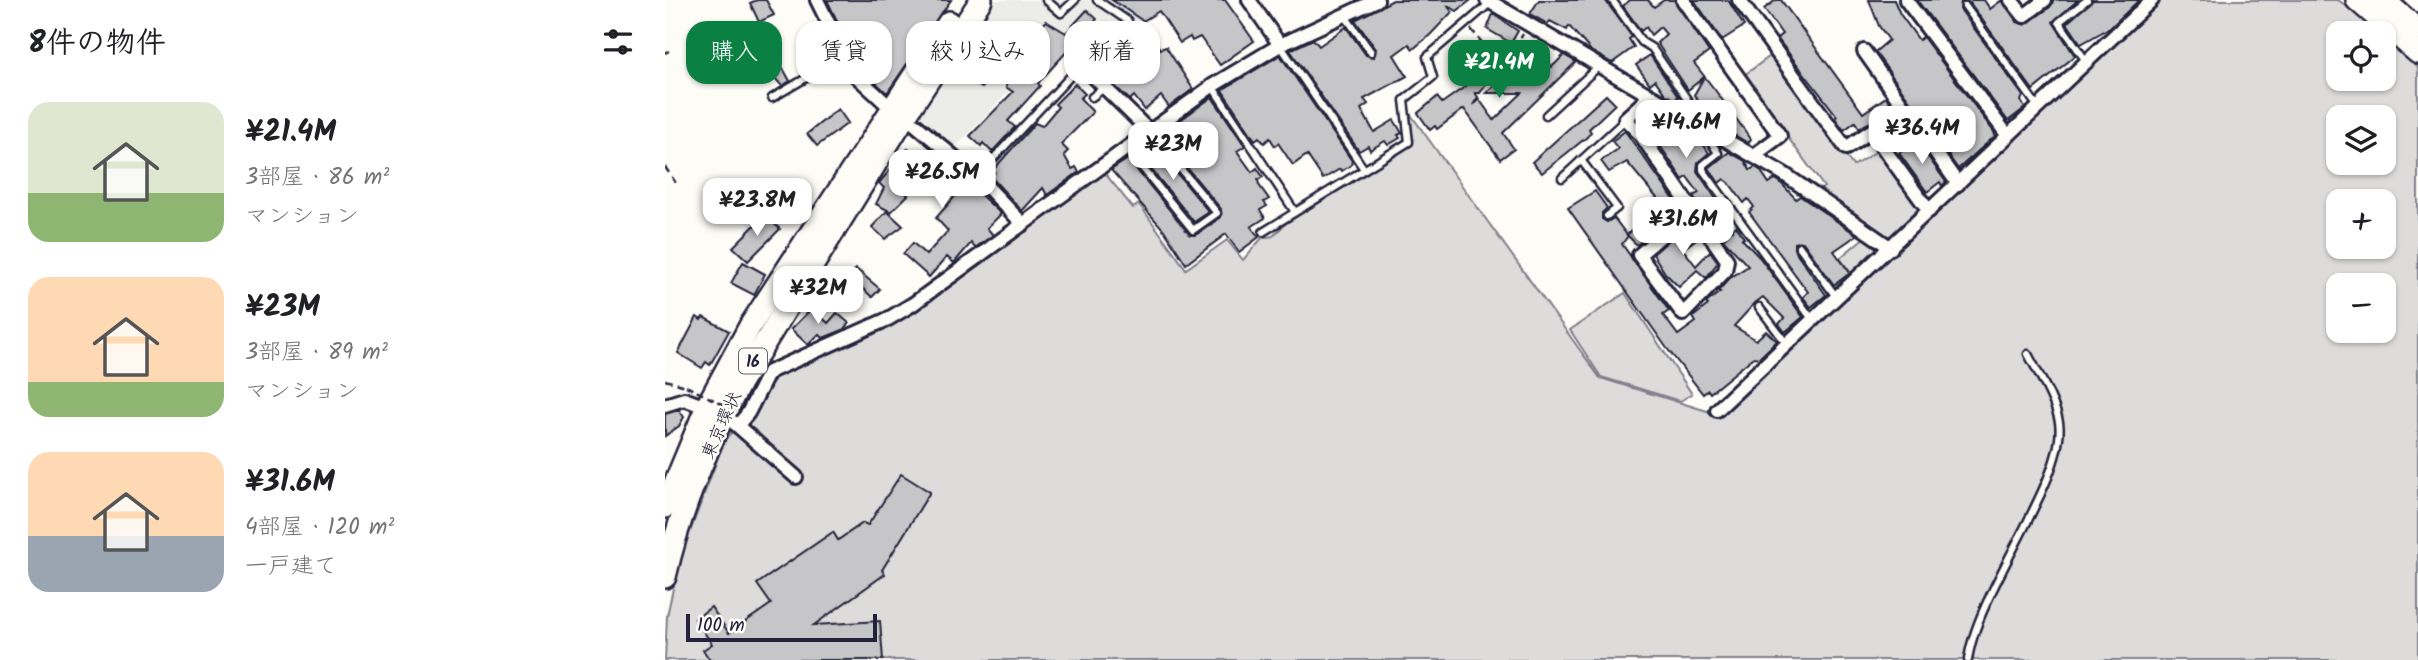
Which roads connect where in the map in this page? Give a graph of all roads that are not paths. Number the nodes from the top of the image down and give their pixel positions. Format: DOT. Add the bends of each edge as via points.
graph roads {
  1 [pos="817,0"];
  2 [pos="964,0"];
  3 [pos="981,0"];
  4 [pos="1046,0"];
  5 [pos="1075,0"];
  6 [pos="1097,0"];
  7 [pos="1249,0"];
  8 [pos="1377,0"];
  9 [pos="1612,0"];
  10 [pos="1683,0"];
  11 [pos="1739,0"];
  12 [pos="1906,0"];
  13 [pos="2011,0"];
  14 [pos="2045,0"];
  15 [pos="2087,0"];
  16 [pos="2152,0"];
  17 [pos="2357,0"];
  18 [pos="2384,0"];
  19 [pos="1488,2"];
  20 [pos="1965,6"];
  21 [pos="1344,15"];
  22 [pos="826,21"];
  23 [pos="1127,21"];
  24 [pos="2418,30"];
  25 [pos="1280,45"];
  26 [pos="1864,51"];
  27 [pos="1371,52"];
  28 [pos="2418,53"];
  29 [pos="2086,61"];
  30 [pos="1598,67"];
  31 [pos="1064,83"];
  32 [pos="796,84"];
  33 [pos="865,84"];
  34 [pos="1101,84"];
  35 [pos="1212,86"];
  36 [pos="1104,87"];
  37 [pos="1092,97"];
  38 [pos="1649,97"];
  39 [pos="772,98"];
  40 [pos="2038,107"];
  41 [pos="898,113"];
  42 [pos="1546,115"];
  43 [pos="1625,119"];
  44 [pos="1708,130"];
  45 [pos="1150,132"];
  46 [pos="2008,136"];
  47 [pos="1128,150"];
  48 [pos="1753,156"];
  49 [pos="1581,160"];
  50 [pos="1364,169"];
  51 [pos="977,176"];
  52 [pos="1562,178"];
  53 [pos="1958,184"];
  54 [pos="1691,210"];
  55 [pos="1929,211"];
  56 [pos="1295,212"];
  57 [pos="1607,216"];
  58 [pos="1023,223"];
  59 [pos="1263,232"];
  60 [pos="1798,246"];
  61 [pos="1891,247"];
  62 [pos="1837,298"];
  63 [pos="1759,307"];
  64 [pos="1814,320"];
  65 [pos="1787,345"];
  66 [pos="2028,354"];
  67 [pos="665,405"];
  68 [pos="1717,410"];
  69 [pos="727,415"];
  70 [pos="796,477"];
  71 [pos="665,507"];
  72 [pos="665,577"];
  73 [pos="1968,660"];
  1 -- 22 [label="street"];
  2 -- 41 [label="highway, 東京環状 / 16"];
  3 -- 41 [label="highway, 東京環状 / 16"];
  4 -- 5 [label="lane" via="1061,13"];
  6 -- 23 [label="lane"];
  7 -- 25 [label="street"];
  8 -- 21 [label="street"];
  9 -- 44 [label="lane" via="1642,42 1652,48"];
  10 -- 48 [label="street" via="1780,136"];
  11 -- 55 [label="street" via="1846,148 1871,131"];
  12 -- 46 [label="street"];
  13 -- 14 [label="street" via="2024,16"];
  15 -- 29 [label="lane" via="2059,22"];
  16 -- 29 [label="street"];
  17 -- 28 [label="highway"];
  18 -- 24 [label="highway"];
  19 -- 30 [label="street"];
  19 -- 50 [label="lane" via="1427,57 1433,77 1405,97 1409,142"];
  20 -- 40 [label="lane"];
  21 -- 25 [label="street"];
  21 -- 27 [label="lane"];
  25 -- 35 [label="street"];
  25 -- 50 [label="lane"];
  26 -- 53 [label="street"];
  29 -- 40 [label="street"];
  30 -- 38 [label="street"];
  30 -- 42 [label="lane"];
  31 -- 51 [label="lane"];
  32 -- 39 [label="lane"];
  33 -- 41 [label="street"];
  34 -- 36 [label="street"];
  35 -- 45 [label="street"];
  35 -- 56 [label="lane"];
  36 -- 37 [label="lane"];
  36 -- 45 [label="street"];
  38 -- 43 [label="street"];
  38 -- 44 [label="street"];
  40 -- 46 [label="street"];
  41 -- 51 [label="street"];
  41 -- 69 [label="highway, 東京環状 / 16" via="763,343"];
  43 -- 49 [label="lane"];
  43 -- 54 [label="street"];
  44 -- 48 [label="street"];
  44 -- 64 [label="lane" via="1718,153 1703,170"];
  45 -- 47 [label="street"];
  45 -- 47 [label="lane" via="1217,213 1193,230"];
  46 -- 53 [label="street"];
  47 -- 58 [label="street"];
  48 -- 61 [label="street"];
  49 -- 52 [label="lane"];
  49 -- 57 [label="lane" via="1617,208"];
  50 -- 56 [label="lane"];
  51 -- 58 [label="street"];
  53 -- 55 [label="street"];
  54 -- 54 [label="street" via="1727,260 1725,271 1683,314 1639,255"];
  55 -- 61 [label="street"];
  56 -- 59 [label="lane"];
  58 -- 69 [label="street" via="888,319 769,372 748,413"];
  60 -- 62 [label="lane"];
  61 -- 62 [label="street"];
  62 -- 64 [label="street"];
  63 -- 65 [label="lane"];
  64 -- 65 [label="street"];
  65 -- 68 [label="street"];
  66 -- 73 [label="lane" via="2059,423 2057,452 1996,580"];
  67 -- 69 [label="street" via="684,399"];
  69 -- 70 [label="street"];
  69 -- 71 [label="highway, 東京環状 / 16"];
  69 -- 72 [label="highway, 東京環状 / 16" via="684,514"];
}
